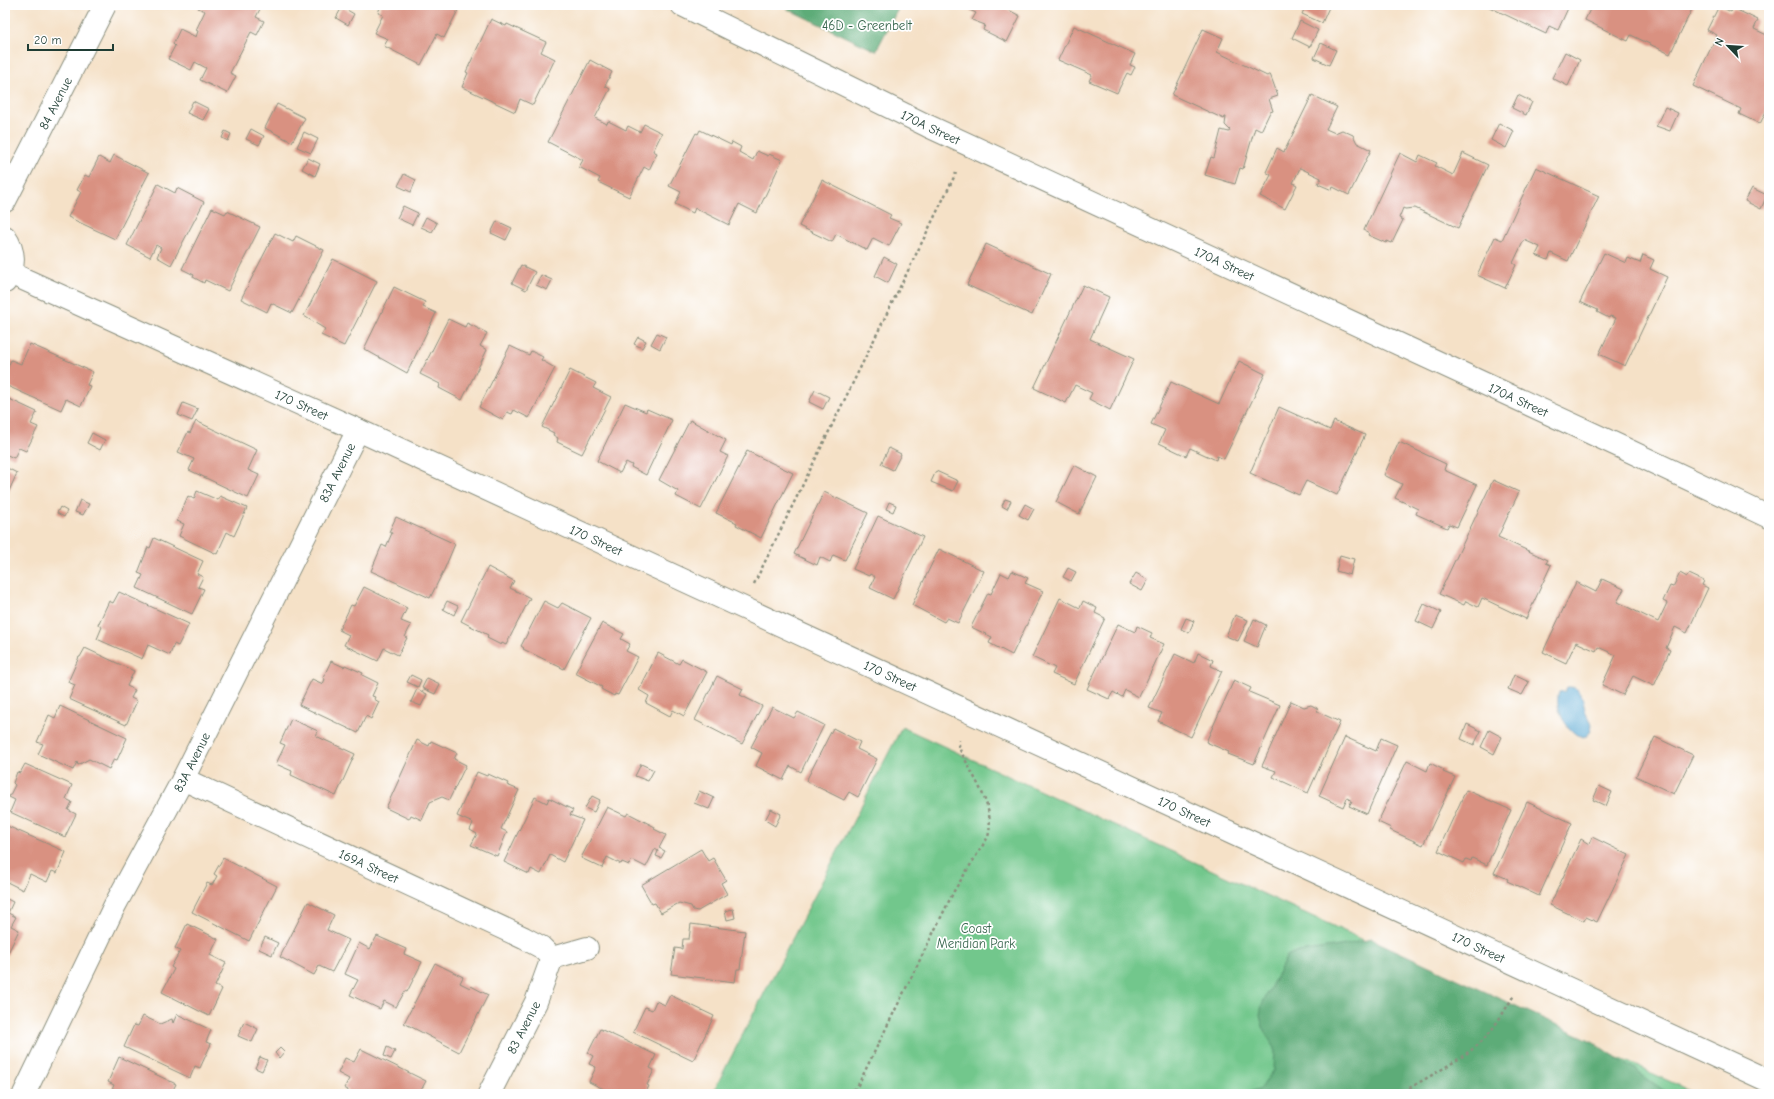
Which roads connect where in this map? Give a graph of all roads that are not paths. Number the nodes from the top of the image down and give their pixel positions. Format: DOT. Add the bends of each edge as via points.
graph roads {
  1 [pos="106,5"];
  2 [pos="682,5"];
  3 [pos="5,201"];
  4 [pos="5,237"];
  5 [pos="8,277"];
  6 [pos="358,430"];
  7 [pos="1769,517"];
  8 [pos="182,779"];
  9 [pos="588,948"];
  10 [pos="552,958"];
  11 [pos="1769,1081"];
  12 [pos="24,1094"];
  13 [pos="489,1094"];
  1 -- 3 [label="street, 84 Avenue"];
  2 -- 7 [label="street, 170A Street" via="928,126"];
  4 -- 5 [label="street" via="13,256"];
  5 -- 6 [label="street, 170 Street"];
  6 -- 8 [label="street, 83A Avenue"];
  6 -- 11 [label="street, 170 Street"];
  8 -- 10 [label="street, 169A Street" via="536,944"];
  8 -- 12 [label="street, 83A Avenue" via="111,914"];
  9 -- 10 [label="street"];
  10 -- 13 [label="street, 83 Avenue" via="536,1002"];
}
